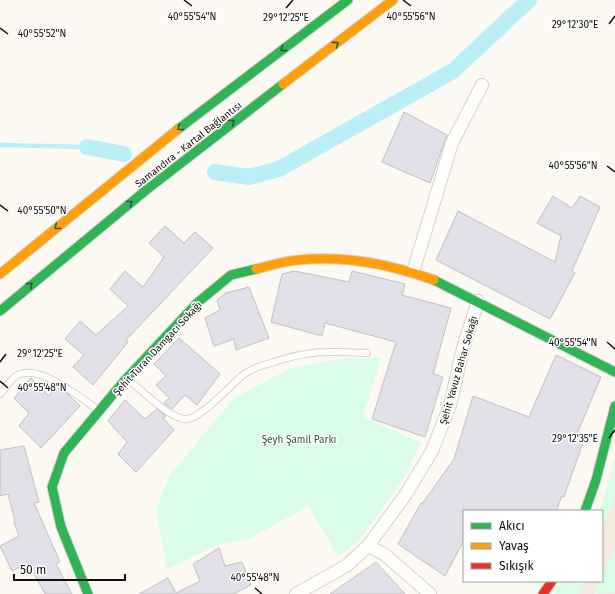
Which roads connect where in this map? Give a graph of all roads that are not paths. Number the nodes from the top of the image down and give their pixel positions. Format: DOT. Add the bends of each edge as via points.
graph roads {
  1 [pos="348,0"];
  2 [pos="393,0"];
  3 [pos="482,85"];
  4 [pos="413,272"];
  5 [pos="0,274"];
  6 [pos="478,301"];
  7 [pos="0,311"];
  8 [pos="367,353"];
  9 [pos="615,372"];
  10 [pos="127,378"];
  11 [pos="0,394"];
  12 [pos="615,406"];
  13 [pos="99,411"];
  14 [pos="585,510"];
  15 [pos="368,546"];
  16 [pos="551,582"];
  17 [pos="88,594"];
  18 [pos="296,594"];
  19 [pos="430,594"];
  20 [pos="544,594"];
  1 -- 5 [label="main road, Samandıra - Kartal Bağlantısı, one-way" via="179,129"];
  7 -- 2 [label="main road, Samandıra - Kartal Bağlantısı, one-way" via="60,259 219,132"];
  3 -- 4 [label="street" via="452,143"];
  4 -- 6 [label="main road, Şehit Turan Damgacı Sokağı"];
  4 -- 10 [label="main road, Şehit Turan Damgacı Sokağı" via="366,260 320,258 296,260 231,275 197,304"];
  6 -- 9 [label="main road, Şehit Turan Damgacı Sokağı"];
  6 -- 15 [label="street, Şehit Yavuz Bahar Sokağı" via="463,348 450,405 432,451 406,494"];
  8 -- 10 [label="lane" via="324,350 304,353 255,368 243,375 198,415 188,419 181,419 170,413"];
  10 -- 13 [label="main road, Şehit Turan Damgacı Sokağı"];
  11 -- 13 [label="lane" via="16,376 27,373 40,374 74,392"];
  12 -- 14 [label="main road" via="596,480"];
  13 -- 17 [label="main road, Şehit Turan Damgacı Sokağı" via="64,453 52,487 61,527"];
  15 -- 18 [label="street, Şehit Yavuz Bahar Sokağı" via="346,566"];
  15 -- 19 [label="street" via="384,554"];
  16 -- 20 [label="main road"];
}
